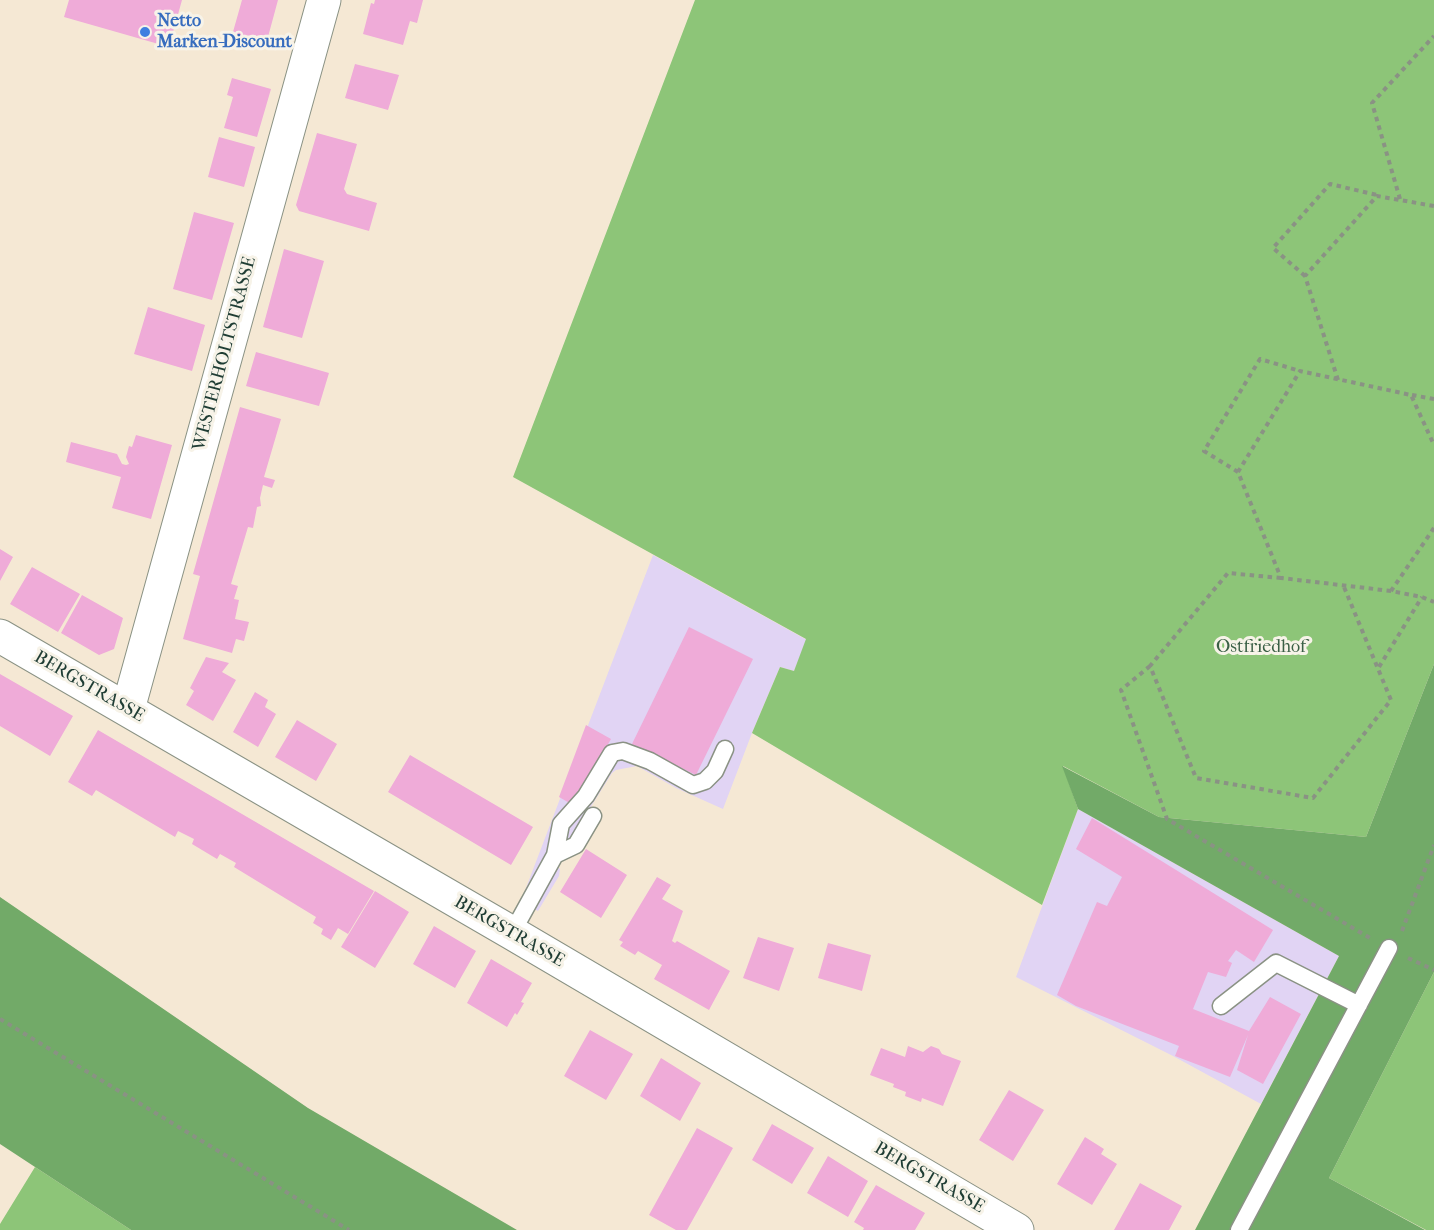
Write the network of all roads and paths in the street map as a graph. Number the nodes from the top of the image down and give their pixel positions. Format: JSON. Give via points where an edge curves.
{"nodes":[{"id":1,"x":324,"y":0,"type":"edge"},
{"id":2,"x":1434,"y":36,"type":"edge"},
{"id":3,"x":1377,"y":196,"type":"junction"},
{"id":4,"x":1400,"y":200,"type":"junction"},
{"id":5,"x":1434,"y":207,"type":"edge"},
{"id":6,"x":1305,"y":276,"type":"junction"},
{"id":7,"x":1300,"y":371,"type":"junction"},
{"id":8,"x":1338,"y":380,"type":"junction"},
{"id":9,"x":1411,"y":395,"type":"junction"},
{"id":10,"x":1434,"y":399,"type":"edge"},
{"id":11,"x":1434,"y":445,"type":"edge"},
{"id":12,"x":1238,"y":472,"type":"junction"},
{"id":13,"x":1434,"y":528,"type":"edge"},
{"id":14,"x":1281,"y":578,"type":"junction"},
{"id":15,"x":1344,"y":587,"type":"junction"},
{"id":16,"x":1391,"y":591,"type":"junction"},
{"id":17,"x":1422,"y":597,"type":"junction"},
{"id":18,"x":1434,"y":602,"type":"edge"},
{"id":19,"x":0,"y":636,"type":"edge"},
{"id":20,"x":1150,"y":666,"type":"junction"},
{"id":21,"x":1378,"y":667,"type":"junction"},
{"id":22,"x":128,"y":709,"type":"junction"},
{"id":23,"x":725,"y":748,"type":"dead end"},
{"id":24,"x":593,"y":816,"type":"dead end"},
{"id":25,"x":1434,"y":845,"type":"edge"},
{"id":26,"x":555,"y":855,"type":"junction"},
{"id":27,"x":512,"y":933,"type":"junction"},
{"id":28,"x":1393,"y":951,"type":"junction"},
{"id":29,"x":1434,"y":970,"type":"edge"},
{"id":30,"x":1359,"y":1005,"type":"junction"},
{"id":31,"x":1221,"y":1006,"type":"dead end"},
{"id":32,"x":0,"y":1019,"type":"edge"},
{"id":33,"x":349,"y":1230,"type":"edge"},
{"id":34,"x":1017,"y":1230,"type":"edge"},
{"id":35,"x":1239,"y":1230,"type":"edge"}],
"edges":[{"from":1,"to":22,"type":"street","name":"WESTERHOLTSTRASSE"},
{"from":2,"to":4,"type":"path","via":[[1372,103]]},
{"from":3,"to":4,"type":"path"},
{"from":3,"to":6,"type":"path"},
{"from":3,"to":6,"type":"path","via":[[1330,184],[1273,248]]},
{"from":4,"to":5,"type":"path"},
{"from":6,"to":8,"type":"path"},
{"from":7,"to":8,"type":"path"},
{"from":7,"to":12,"type":"path"},
{"from":7,"to":12,"type":"path","via":[[1260,359],[1204,451]]},
{"from":8,"to":9,"type":"path"},
{"from":9,"to":10,"type":"path"},
{"from":9,"to":11,"type":"path"},
{"from":12,"to":14,"type":"path"},
{"from":13,"to":16,"type":"path"},
{"from":14,"to":15,"type":"path"},
{"from":14,"to":20,"type":"path","via":[[1228,573]]},
{"from":15,"to":16,"type":"path"},
{"from":15,"to":21,"type":"path"},
{"from":16,"to":17,"type":"path"},
{"from":17,"to":18,"type":"path"},
{"from":17,"to":21,"type":"path"},
{"from":19,"to":22,"type":"street","name":"BERGSTRASSE"},
{"from":20,"to":21,"type":"path","via":[[1196,778],[1313,798],[1391,700]]},
{"from":20,"to":28,"type":"path","via":[[1121,690],[1167,819]]},
{"from":22,"to":27,"type":"street","name":"BERGSTRASSE"},
{"from":23,"to":26,"type":"lane","via":[[714,771],[705,781],[693,785],[650,761],[623,751],[612,753],[586,796],[561,824]]},
{"from":24,"to":26,"type":"lane","via":[[576,845]]},
{"from":25,"to":28,"type":"path"},
{"from":26,"to":27,"type":"lane"},
{"from":27,"to":34,"type":"street","name":"BERGSTRASSE"},
{"from":28,"to":29,"type":"path"},
{"from":28,"to":30,"type":"lane"},
{"from":30,"to":31,"type":"lane","via":[[1276,963]]},
{"from":30,"to":35,"type":"lane"},
{"from":32,"to":33,"type":"path"}]}
